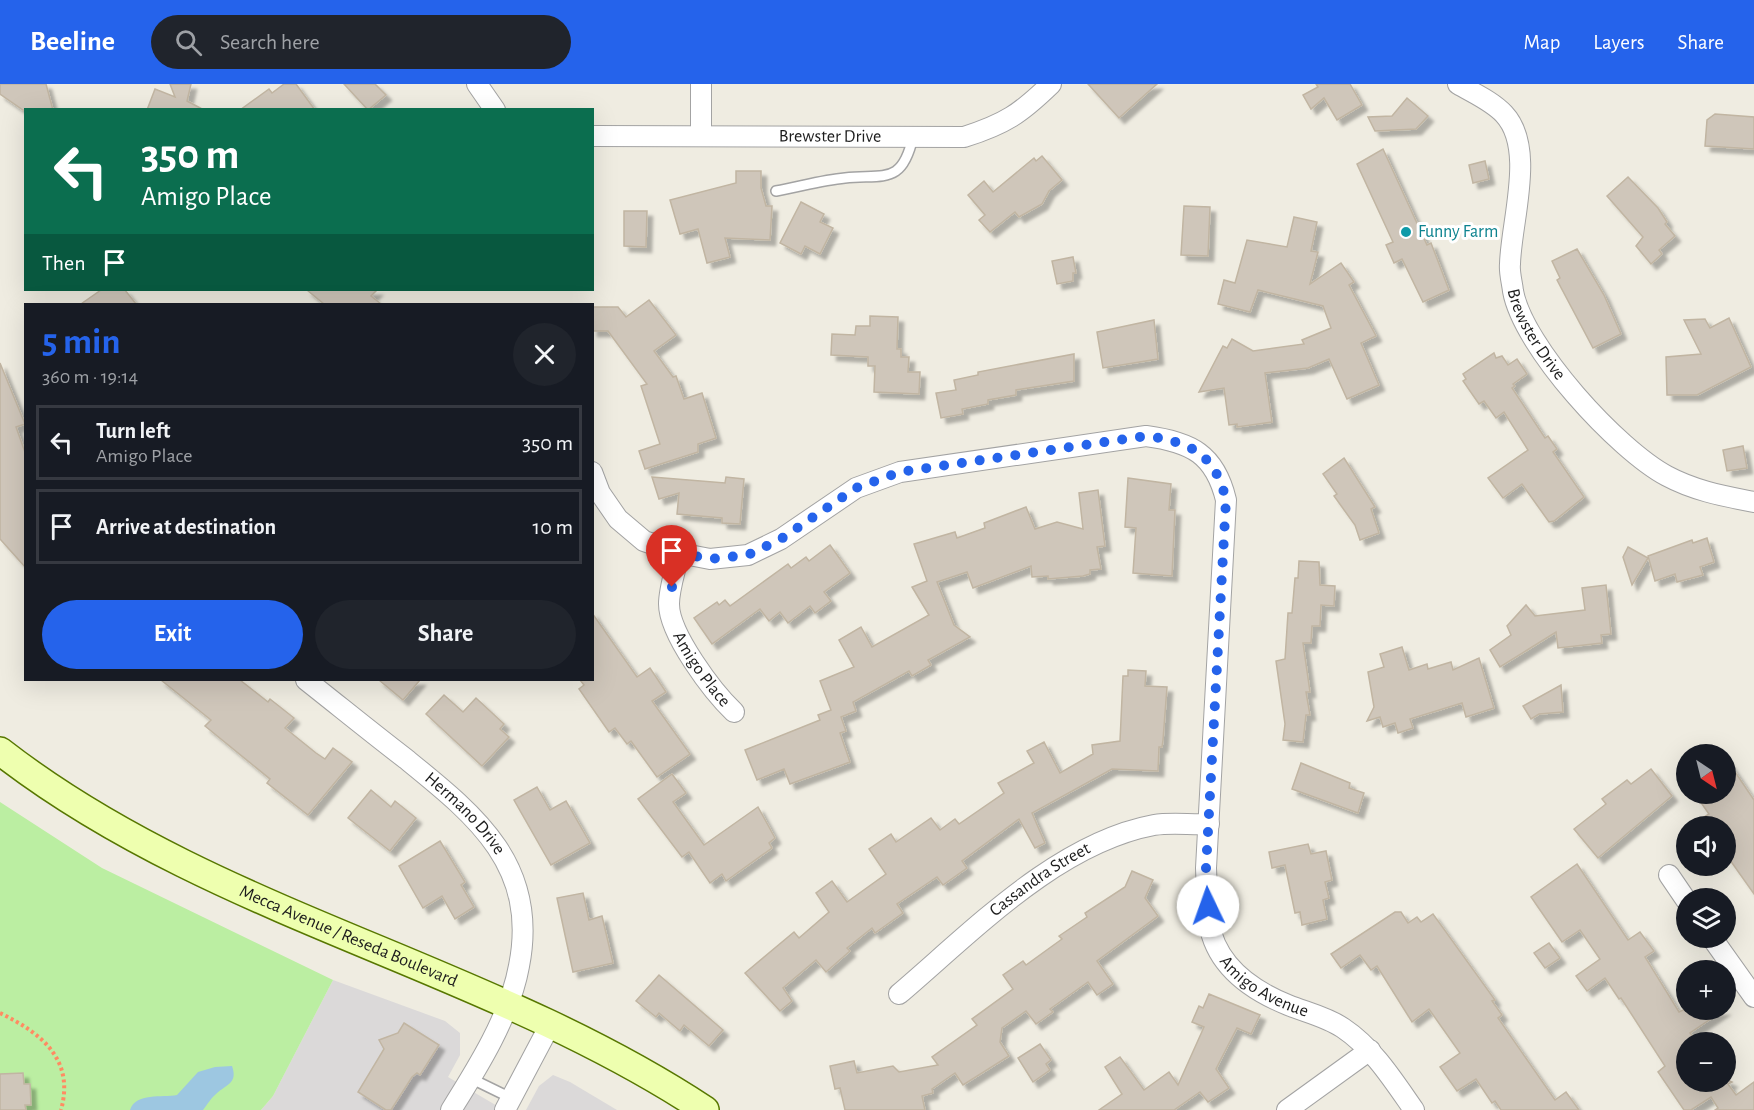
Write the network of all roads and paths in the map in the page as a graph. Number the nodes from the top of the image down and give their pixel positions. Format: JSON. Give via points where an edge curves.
{"nodes":[{"id":1,"x":477,"y":84,"type":"edge"},
{"id":2,"x":701,"y":84,"type":"edge"},
{"id":3,"x":1051,"y":84,"type":"edge"},
{"id":4,"x":1458,"y":84,"type":"edge"},
{"id":5,"x":494,"y":108,"type":"edge"},
{"id":6,"x":594,"y":136,"type":"edge"},
{"id":7,"x":701,"y":136,"type":"junction"},
{"id":8,"x":912,"y":137,"type":"junction"},
{"id":9,"x":776,"y":190,"type":"dead end"},
{"id":10,"x":594,"y":477,"type":"edge"},
{"id":11,"x":1754,"y":502,"type":"edge"},
{"id":12,"x":678,"y":553,"type":"junction"},
{"id":13,"x":307,"y":681,"type":"edge"},
{"id":14,"x":734,"y":712,"type":"dead end"},
{"id":15,"x":0,"y":751,"type":"edge"},
{"id":16,"x":1209,"y":825,"type":"junction"},
{"id":17,"x":1669,"y":875,"type":"dead end"},
{"id":18,"x":1678,"y":888,"type":"edge"},
{"id":19,"x":1719,"y":948,"type":"edge"},
{"id":20,"x":898,"y":994,"type":"dead end"},
{"id":21,"x":1754,"y":997,"type":"edge"},
{"id":22,"x":507,"y":1004,"type":"junction"},
{"id":23,"x":0,"y":1013,"type":"edge"},
{"id":24,"x":550,"y":1023,"type":"junction"},
{"id":25,"x":1370,"y":1050,"type":"junction"},
{"id":26,"x":470,"y":1078,"type":"junction"},
{"id":27,"x":508,"y":1104,"type":"edge"},
{"id":28,"x":61,"y":1110,"type":"edge"},
{"id":29,"x":451,"y":1110,"type":"edge"},
{"id":30,"x":705,"y":1110,"type":"edge"},
{"id":31,"x":1287,"y":1110,"type":"edge"},
{"id":32,"x":1414,"y":1110,"type":"edge"}],
"edges":[{"from":1,"to":5,"type":"street"},
{"from":2,"to":7,"type":"street"},
{"from":3,"to":8,"type":"street","name":"Brewster Drive","via":[[1022,112],[995,127],[964,137]]},
{"from":4,"to":11,"type":"street","name":"Brewster Drive","via":[[1504,114],[1517,136],[1521,159],[1510,266],[1514,294],[1541,351],[1573,392],[1626,445],[1666,476],[1710,494]]},
{"from":6,"to":7,"type":"street","name":"Brewster Drive"},
{"from":7,"to":8,"type":"street","name":"Brewster Drive"},
{"from":8,"to":9,"type":"lane","via":[[908,157],[892,174]]},
{"from":10,"to":12,"type":"street","name":"Amigo Avenue","via":[[618,519],[644,541]]},
{"from":12,"to":14,"type":"street","name":"Amigo Place","via":[[669,604],[673,623],[721,699]]},
{"from":12,"to":16,"type":"street","name":"Amigo Avenue","via":[[710,559],[748,555],[781,539],[856,488],[900,472],[1146,436],[1174,440],[1196,450],[1213,466],[1226,500]]},
{"from":13,"to":22,"type":"street","name":"Hermano Drive","via":[[463,805],[492,837],[509,866],[521,908],[522,946]]},
{"from":15,"to":22,"type":"main road","name":"Mecca Avenue / Reseda Boulevard","via":[[57,792],[219,882]]},
{"from":16,"to":20,"type":"street","name":"Cassandra Street","via":[[1156,825],[1115,835],[1080,852],[1010,899]]},
{"from":16,"to":25,"type":"street","name":"Amigo Avenue","via":[[1209,925],[1222,957],[1244,983],[1266,996],[1340,1025]]},
{"from":17,"to":18,"type":"street"},
{"from":19,"to":21,"type":"street"},
{"from":22,"to":24,"type":"main road","name":"Mecca Avenue / Reseda Boulevard"},
{"from":22,"to":26,"type":"street","name":"Hermano Drive"},
{"from":23,"to":28,"type":"path","via":[[30,1029],[50,1046],[62,1068],[66,1093]]},
{"from":24,"to":27,"type":"street"},
{"from":24,"to":30,"type":"main road","name":"Mecca Avenue / Reseda Boulevard"},
{"from":25,"to":31,"type":"street"},
{"from":25,"to":32,"type":"street","name":"Amigo Avenue"},
{"from":26,"to":27,"type":"lane"},
{"from":26,"to":29,"type":"street","name":"Hermano Drive"}]}
